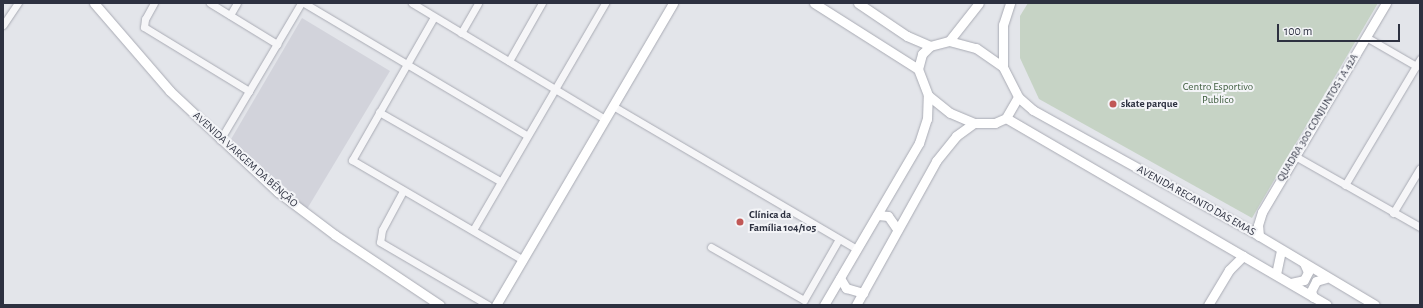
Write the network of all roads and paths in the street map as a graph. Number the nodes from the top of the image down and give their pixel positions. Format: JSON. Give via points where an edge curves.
{"nodes":[{"id":1,"x":18,"y":3,"type":"edge"},
{"id":2,"x":94,"y":3,"type":"edge"},
{"id":3,"x":154,"y":3,"type":"edge"},
{"id":4,"x":210,"y":3,"type":"edge"},
{"id":5,"x":238,"y":3,"type":"edge"},
{"id":6,"x":303,"y":3,"type":"edge"},
{"id":7,"x":412,"y":3,"type":"edge"},
{"id":8,"x":478,"y":3,"type":"edge"},
{"id":9,"x":542,"y":3,"type":"edge"},
{"id":10,"x":605,"y":3,"type":"edge"},
{"id":11,"x":672,"y":3,"type":"edge"},
{"id":12,"x":814,"y":3,"type":"edge"},
{"id":13,"x":858,"y":3,"type":"edge"},
{"id":14,"x":978,"y":3,"type":"edge"},
{"id":15,"x":1010,"y":3,"type":"edge"},
{"id":16,"x":1386,"y":3,"type":"edge"},
{"id":17,"x":230,"y":15,"type":"junction"},
{"id":18,"x":434,"y":17,"type":"junction"},
{"id":19,"x":3,"y":25,"type":"edge"},
{"id":20,"x":461,"y":33,"type":"junction"},
{"id":21,"x":1366,"y":36,"type":"junction"},
{"id":22,"x":949,"y":41,"type":"junction"},
{"id":23,"x":277,"y":44,"type":"junction"},
{"id":24,"x":930,"y":46,"type":"junction"},
{"id":25,"x":1420,"y":59,"type":"edge"},
{"id":26,"x":509,"y":61,"type":"junction"},
{"id":27,"x":407,"y":63,"type":"junction"},
{"id":28,"x":1416,"y":66,"type":"junction"},
{"id":29,"x":1003,"y":67,"type":"junction"},
{"id":30,"x":918,"y":70,"type":"junction"},
{"id":31,"x":555,"y":88,"type":"junction"},
{"id":32,"x":249,"y":91,"type":"junction"},
{"id":33,"x":928,"y":95,"type":"junction"},
{"id":34,"x":1018,"y":97,"type":"junction"},
{"id":35,"x":613,"y":106,"type":"junction"},
{"id":36,"x":379,"y":112,"type":"junction"},
{"id":37,"x":1006,"y":118,"type":"junction"},
{"id":38,"x":605,"y":119,"type":"junction"},
{"id":39,"x":974,"y":123,"type":"junction"},
{"id":40,"x":526,"y":135,"type":"junction"},
{"id":41,"x":220,"y":140,"type":"junction"},
{"id":42,"x":1295,"y":156,"type":"junction"},
{"id":43,"x":1420,"y":168,"type":"edge"},
{"id":44,"x":500,"y":181,"type":"junction"},
{"id":45,"x":1345,"y":185,"type":"junction"},
{"id":46,"x":403,"y":191,"type":"junction"},
{"id":47,"x":1262,"y":212,"type":"junction"},
{"id":48,"x":1393,"y":213,"type":"junction"},
{"id":49,"x":878,"y":215,"type":"junction"},
{"id":50,"x":1420,"y":227,"type":"edge"},
{"id":51,"x":1246,"y":228,"type":"junction"},
{"id":52,"x":897,"y":229,"type":"junction"},
{"id":53,"x":472,"y":230,"type":"junction"},
{"id":54,"x":1259,"y":236,"type":"junction"},
{"id":55,"x":839,"y":238,"type":"junction"},
{"id":56,"x":711,"y":247,"type":"dead end"},
{"id":57,"x":857,"y":249,"type":"junction"},
{"id":58,"x":1281,"y":250,"type":"junction"},
{"id":59,"x":1239,"y":253,"type":"junction"},
{"id":60,"x":523,"y":260,"type":"junction"},
{"id":61,"x":1304,"y":263,"type":"junction"},
{"id":62,"x":1276,"y":274,"type":"junction"},
{"id":63,"x":840,"y":278,"type":"junction"},
{"id":64,"x":1326,"y":278,"type":"junction"},
{"id":65,"x":1291,"y":283,"type":"junction"},
{"id":66,"x":863,"y":293,"type":"junction"},
{"id":67,"x":1313,"y":297,"type":"junction"},
{"id":68,"x":440,"y":305,"type":"edge"},
{"id":69,"x":488,"y":305,"type":"edge"},
{"id":70,"x":496,"y":305,"type":"edge"},
{"id":71,"x":824,"y":305,"type":"edge"},
{"id":72,"x":856,"y":305,"type":"edge"},
{"id":73,"x":1208,"y":305,"type":"edge"},
{"id":74,"x":1327,"y":305,"type":"edge"},
{"id":75,"x":1375,"y":305,"type":"edge"}],
"edges":[{"from":1,"to":19,"type":"street"},
{"from":2,"to":41,"type":"street","name":"AVENIDA VARGEM DA BÊNÇÃO","via":[[170,91]]},
{"from":3,"to":32,"type":"street","via":[[144,27]]},
{"from":4,"to":17,"type":"street"},
{"from":5,"to":17,"type":"street"},
{"from":6,"to":23,"type":"street"},
{"from":6,"to":27,"type":"street"},
{"from":7,"to":18,"type":"street"},
{"from":8,"to":20,"type":"street"},
{"from":9,"to":26,"type":"street"},
{"from":10,"to":31,"type":"street"},
{"from":11,"to":35,"type":"street"},
{"from":12,"to":30,"type":"street"},
{"from":13,"to":24,"type":"street","via":[[907,36]]},
{"from":14,"to":22,"type":"street"},
{"from":15,"to":29,"type":"street","via":[[1003,25]]},
{"from":16,"to":21,"type":"street","name":"QUADRA 300 CONJUNTOS 1 A 42A"},
{"from":17,"to":23,"type":"street"},
{"from":18,"to":20,"type":"street"},
{"from":18,"to":27,"type":"street"},
{"from":20,"to":26,"type":"street"},
{"from":21,"to":28,"type":"street"},
{"from":21,"to":42,"type":"street","name":"QUADRA 300 CONJUNTOS 1 A 42A"},
{"from":22,"to":24,"type":"street"},
{"from":22,"to":29,"type":"street","via":[[976,48]]},
{"from":23,"to":32,"type":"street"},
{"from":24,"to":30,"type":"street","via":[[922,54]]},
{"from":25,"to":28,"type":"street"},
{"from":26,"to":31,"type":"street"},
{"from":27,"to":36,"type":"street"},
{"from":27,"to":40,"type":"street"},
{"from":28,"to":45,"type":"street"},
{"from":29,"to":34,"type":"street"},
{"from":30,"to":33,"type":"street"},
{"from":31,"to":38,"type":"street"},
{"from":31,"to":40,"type":"street"},
{"from":32,"to":41,"type":"street"},
{"from":33,"to":39,"type":"street","via":[[950,113]]},
{"from":33,"to":49,"type":"street","via":[[927,119],[919,143]]},
{"from":34,"to":37,"type":"street"},
{"from":34,"to":51,"type":"street","name":"AVENIDA RECANTO DAS EMAS","via":[[1033,110]]},
{"from":35,"to":38,"type":"street"},
{"from":35,"to":55,"type":"street"},
{"from":36,"to":44,"type":"street"},
{"from":36,"to":46,"type":"street","via":[[352,158]]},
{"from":37,"to":39,"type":"street","via":[[995,123]]},
{"from":37,"to":59,"type":"street","name":"AVENIDA RECANTO DAS EMAS"},
{"from":38,"to":60,"type":"street"},
{"from":39,"to":52,"type":"street","via":[[944,149]]},
{"from":40,"to":44,"type":"street"},
{"from":41,"to":68,"type":"street","name":"AVENIDA VARGEM DA BÊNÇÃO","via":[[278,192],[335,235]]},
{"from":42,"to":45,"type":"street"},
{"from":42,"to":47,"type":"street","name":"QUADRA 300 CONJUNTOS 1 A 42A"},
{"from":43,"to":48,"type":"street"},
{"from":44,"to":53,"type":"street"},
{"from":45,"to":48,"type":"street"},
{"from":46,"to":53,"type":"street"},
{"from":46,"to":69,"type":"street","via":[[382,230],[380,242]]},
{"from":47,"to":51,"type":"street","name":"QUADRA 300 CONJUNTOS 1 A 42A"},
{"from":47,"to":54,"type":"street","name":"QUADRA 300 CONJUNTOS 1 A 42A","via":[[1258,225]]},
{"from":48,"to":50,"type":"street"},
{"from":49,"to":52,"type":"street","via":[[888,216]]},
{"from":49,"to":57,"type":"street"},
{"from":51,"to":54,"type":"street","name":"AVENIDA RECANTO DAS EMAS"},
{"from":52,"to":66,"type":"street"},
{"from":53,"to":60,"type":"street"},
{"from":54,"to":58,"type":"street","name":"AVENIDA RECANTO DAS EMAS"},
{"from":55,"to":56,"type":"street","via":[[804,300]]},
{"from":55,"to":57,"type":"street"},
{"from":57,"to":63,"type":"street"},
{"from":58,"to":61,"type":"street","name":"AVENIDA RECANTO DAS EMAS"},
{"from":58,"to":62,"type":"street"},
{"from":59,"to":62,"type":"street","name":"AVENIDA RECANTO DAS EMAS"},
{"from":59,"to":73,"type":"street"},
{"from":60,"to":70,"type":"street"},
{"from":61,"to":64,"type":"street","name":"AVENIDA RECANTO DAS EMAS"},
{"from":61,"to":65,"type":"street","via":[[1308,272],[1304,280]]},
{"from":62,"to":65,"type":"street","name":"AVENIDA RECANTO DAS EMAS"},
{"from":63,"to":66,"type":"street","via":[[846,288]]},
{"from":63,"to":71,"type":"street"},
{"from":64,"to":67,"type":"street","via":[[1316,281],[1311,292]]},
{"from":64,"to":75,"type":"street","name":"AVENIDA RECANTO DAS EMAS"},
{"from":65,"to":67,"type":"street","name":"AVENIDA RECANTO DAS EMAS"},
{"from":66,"to":72,"type":"street"},
{"from":67,"to":74,"type":"street","name":"AVENIDA RECANTO DAS EMAS"}]}
